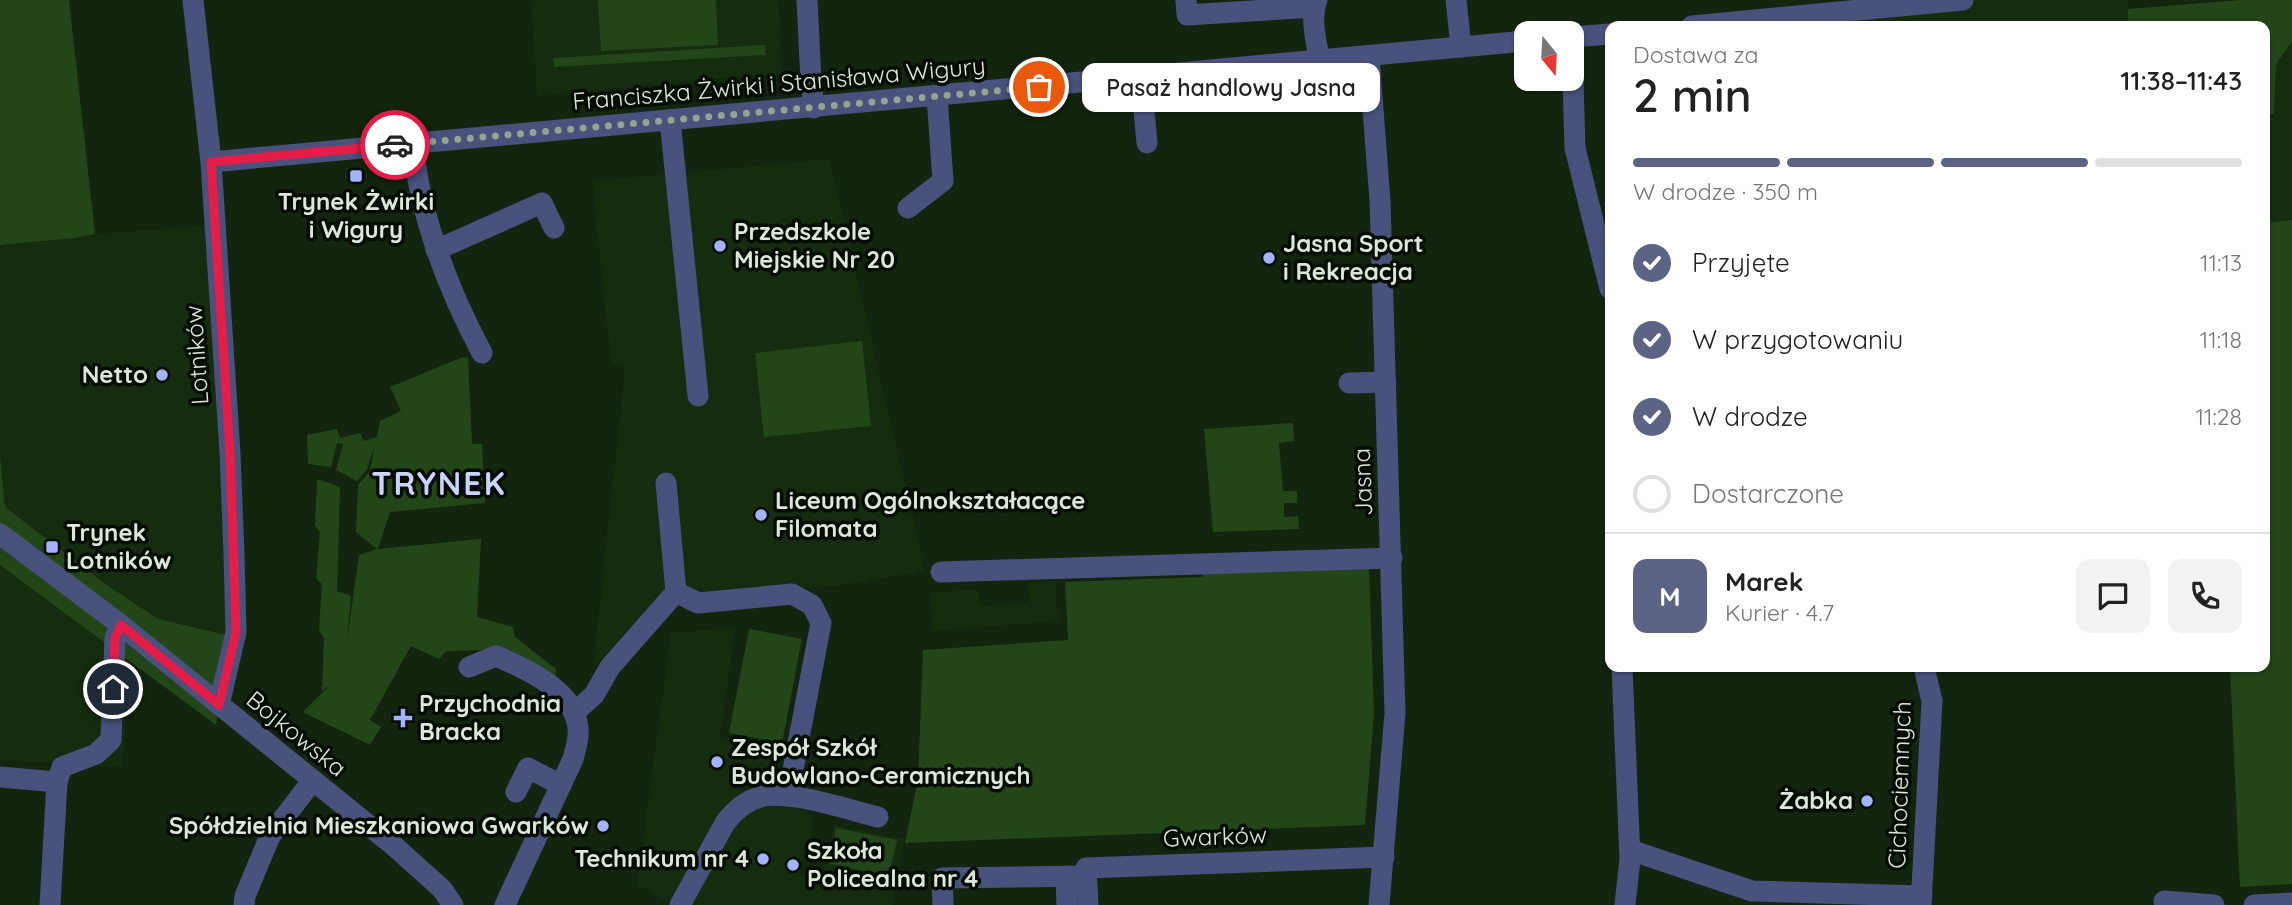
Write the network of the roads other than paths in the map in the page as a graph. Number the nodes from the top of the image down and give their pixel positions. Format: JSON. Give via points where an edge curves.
{"nodes":[{"id":1,"x":193,"y":0,"type":"edge"},
{"id":2,"x":807,"y":0,"type":"edge"},
{"id":3,"x":1186,"y":0,"type":"edge"},
{"id":4,"x":1456,"y":0,"type":"edge"},
{"id":5,"x":1963,"y":0,"type":"edge"},
{"id":6,"x":1316,"y":4,"type":"edge"},
{"id":7,"x":1830,"y":13,"type":"edge"},
{"id":8,"x":1745,"y":21,"type":"edge"},
{"id":9,"x":1605,"y":34,"type":"edge"},
{"id":10,"x":1584,"y":36,"type":"edge"},
{"id":11,"x":1514,"y":42,"type":"edge"},
{"id":12,"x":1461,"y":47,"type":"junction"},
{"id":13,"x":1369,"y":57,"type":"junction"},
{"id":14,"x":1320,"y":61,"type":"junction"},
{"id":15,"x":1141,"y":77,"type":"junction"},
{"id":16,"x":1573,"y":91,"type":"edge"},
{"id":17,"x":937,"y":96,"type":"junction"},
{"id":18,"x":814,"y":108,"type":"junction"},
{"id":19,"x":670,"y":120,"type":"junction"},
{"id":20,"x":1147,"y":143,"type":"dead end"},
{"id":21,"x":413,"y":144,"type":"junction"},
{"id":22,"x":211,"y":162,"type":"junction"},
{"id":23,"x":908,"y":208,"type":"dead end"},
{"id":24,"x":1601,"y":218,"type":"edge"},
{"id":25,"x":554,"y":228,"type":"dead end"},
{"id":26,"x":436,"y":250,"type":"junction"},
{"id":27,"x":1605,"y":250,"type":"edge"},
{"id":28,"x":482,"y":353,"type":"dead end"},
{"id":29,"x":1386,"y":382,"type":"junction"},
{"id":30,"x":1349,"y":383,"type":"dead end"},
{"id":31,"x":698,"y":396,"type":"dead end"},
{"id":32,"x":666,"y":483,"type":"dead end"},
{"id":33,"x":0,"y":534,"type":"edge"},
{"id":34,"x":1392,"y":558,"type":"junction"},
{"id":35,"x":941,"y":572,"type":"dead end"},
{"id":36,"x":676,"y":592,"type":"junction"},
{"id":37,"x":121,"y":625,"type":"junction"},
{"id":38,"x":469,"y":667,"type":"dead end"},
{"id":39,"x":1622,"y":672,"type":"edge"},
{"id":40,"x":1925,"y":672,"type":"edge"},
{"id":41,"x":219,"y":705,"type":"junction"},
{"id":42,"x":574,"y":713,"type":"junction"},
{"id":43,"x":0,"y":777,"type":"edge"},
{"id":44,"x":313,"y":780,"type":"junction"},
{"id":45,"x":57,"y":782,"type":"junction"},
{"id":46,"x":561,"y":785,"type":"junction"},
{"id":47,"x":516,"y":792,"type":"dead end"},
{"id":48,"x":788,"y":796,"type":"junction"},
{"id":49,"x":878,"y":817,"type":"dead end"},
{"id":50,"x":1630,"y":850,"type":"junction"},
{"id":51,"x":1384,"y":857,"type":"junction"},
{"id":52,"x":1076,"y":876,"type":"junction"},
{"id":53,"x":1921,"y":900,"type":"edge"},
{"id":54,"x":2164,"y":901,"type":"dead end"},
{"id":55,"x":2292,"y":904,"type":"edge"},
{"id":56,"x":50,"y":905,"type":"edge"},
{"id":57,"x":244,"y":905,"type":"edge"},
{"id":58,"x":453,"y":905,"type":"edge"},
{"id":59,"x":505,"y":905,"type":"edge"},
{"id":60,"x":680,"y":905,"type":"edge"},
{"id":61,"x":943,"y":905,"type":"edge"},
{"id":62,"x":1067,"y":905,"type":"edge"},
{"id":63,"x":1088,"y":905,"type":"edge"},
{"id":64,"x":1379,"y":905,"type":"edge"},
{"id":65,"x":1625,"y":905,"type":"edge"},
{"id":66,"x":2214,"y":905,"type":"edge"},
{"id":67,"x":2254,"y":905,"type":"edge"}],
"edges":[{"from":1,"to":22,"type":"street","name":"Lotników"},
{"from":2,"to":18,"type":"street"},
{"from":3,"to":6,"type":"street","via":[[1187,15]]},
{"from":4,"to":12,"type":"street"},
{"from":5,"to":7,"type":"street"},
{"from":6,"to":14,"type":"street"},
{"from":7,"to":8,"type":"street"},
{"from":9,"to":10,"type":"street"},
{"from":11,"to":12,"type":"street","name":"Franciszka Żwirki i Stanisława Wigury"},
{"from":12,"to":13,"type":"street","name":"Franciszka Żwirki i Stanisława Wigury"},
{"from":13,"to":14,"type":"street","name":"Franciszka Żwirki i Stanisława Wigury"},
{"from":13,"to":29,"type":"street","name":"Jasna"},
{"from":14,"to":15,"type":"street","name":"Franciszka Żwirki i Stanisława Wigury"},
{"from":15,"to":17,"type":"street","name":"Franciszka Żwirki i Stanisława Wigury"},
{"from":15,"to":20,"type":"street"},
{"from":16,"to":24,"type":"street","via":[[1575,148]]},
{"from":17,"to":18,"type":"street","name":"Franciszka Żwirki i Stanisława Wigury"},
{"from":17,"to":23,"type":"street","via":[[943,181]]},
{"from":18,"to":19,"type":"street","name":"Franciszka Żwirki i Stanisława Wigury"},
{"from":19,"to":21,"type":"street","name":"Franciszka Żwirki i Stanisława Wigury"},
{"from":19,"to":31,"type":"street"},
{"from":21,"to":22,"type":"street","name":"Franciszka Żwirki i Stanisława Wigury"},
{"from":21,"to":26,"type":"street"},
{"from":22,"to":41,"type":"street","name":"Lotników","via":[[230,453],[236,632]]},
{"from":24,"to":27,"type":"street"},
{"from":25,"to":26,"type":"street","via":[[542,203]]},
{"from":26,"to":28,"type":"street"},
{"from":29,"to":30,"type":"street"},
{"from":29,"to":34,"type":"street","name":"Jasna"},
{"from":32,"to":36,"type":"street"},
{"from":33,"to":37,"type":"street","name":"Bojkowska"},
{"from":34,"to":35,"type":"street"},
{"from":34,"to":51,"type":"street","name":"Jasna","via":[[1395,713]]},
{"from":36,"to":42,"type":"street","via":[[610,667],[594,695]]},
{"from":36,"to":48,"type":"street","via":[[698,603],[792,594],[812,605],[821,623]]},
{"from":37,"to":41,"type":"street","name":"Bojkowska"},
{"from":37,"to":45,"type":"street","via":[[115,638],[111,740],[96,754],[62,766]]},
{"from":38,"to":42,"type":"street","via":[[496,656],[517,665],[561,693]]},
{"from":39,"to":50,"type":"street"},
{"from":40,"to":53,"type":"street","name":"Cichociemnych","via":[[1932,701]]},
{"from":41,"to":44,"type":"street","name":"Bojkowska"},
{"from":42,"to":46,"type":"street","via":[[579,735]]},
{"from":43,"to":45,"type":"street"},
{"from":44,"to":57,"type":"street","via":[[270,836]]},
{"from":44,"to":58,"type":"street","name":"Bojkowska","via":[[442,888]]},
{"from":45,"to":56,"type":"street"},
{"from":46,"to":47,"type":"street","via":[[528,768]]},
{"from":46,"to":59,"type":"street"},
{"from":48,"to":49,"type":"street"},
{"from":48,"to":60,"type":"street","via":[[762,796],[734,812]]},
{"from":50,"to":53,"type":"street","via":[[1752,891]]},
{"from":50,"to":65,"type":"street"},
{"from":51,"to":52,"type":"street","name":"Gwarków","via":[[1086,868]]},
{"from":51,"to":64,"type":"street","name":"Jasna"},
{"from":52,"to":61,"type":"street","via":[[942,878]]},
{"from":52,"to":62,"type":"street"},
{"from":52,"to":63,"type":"street"},
{"from":54,"to":66,"type":"street"},
{"from":55,"to":67,"type":"street"}]}
